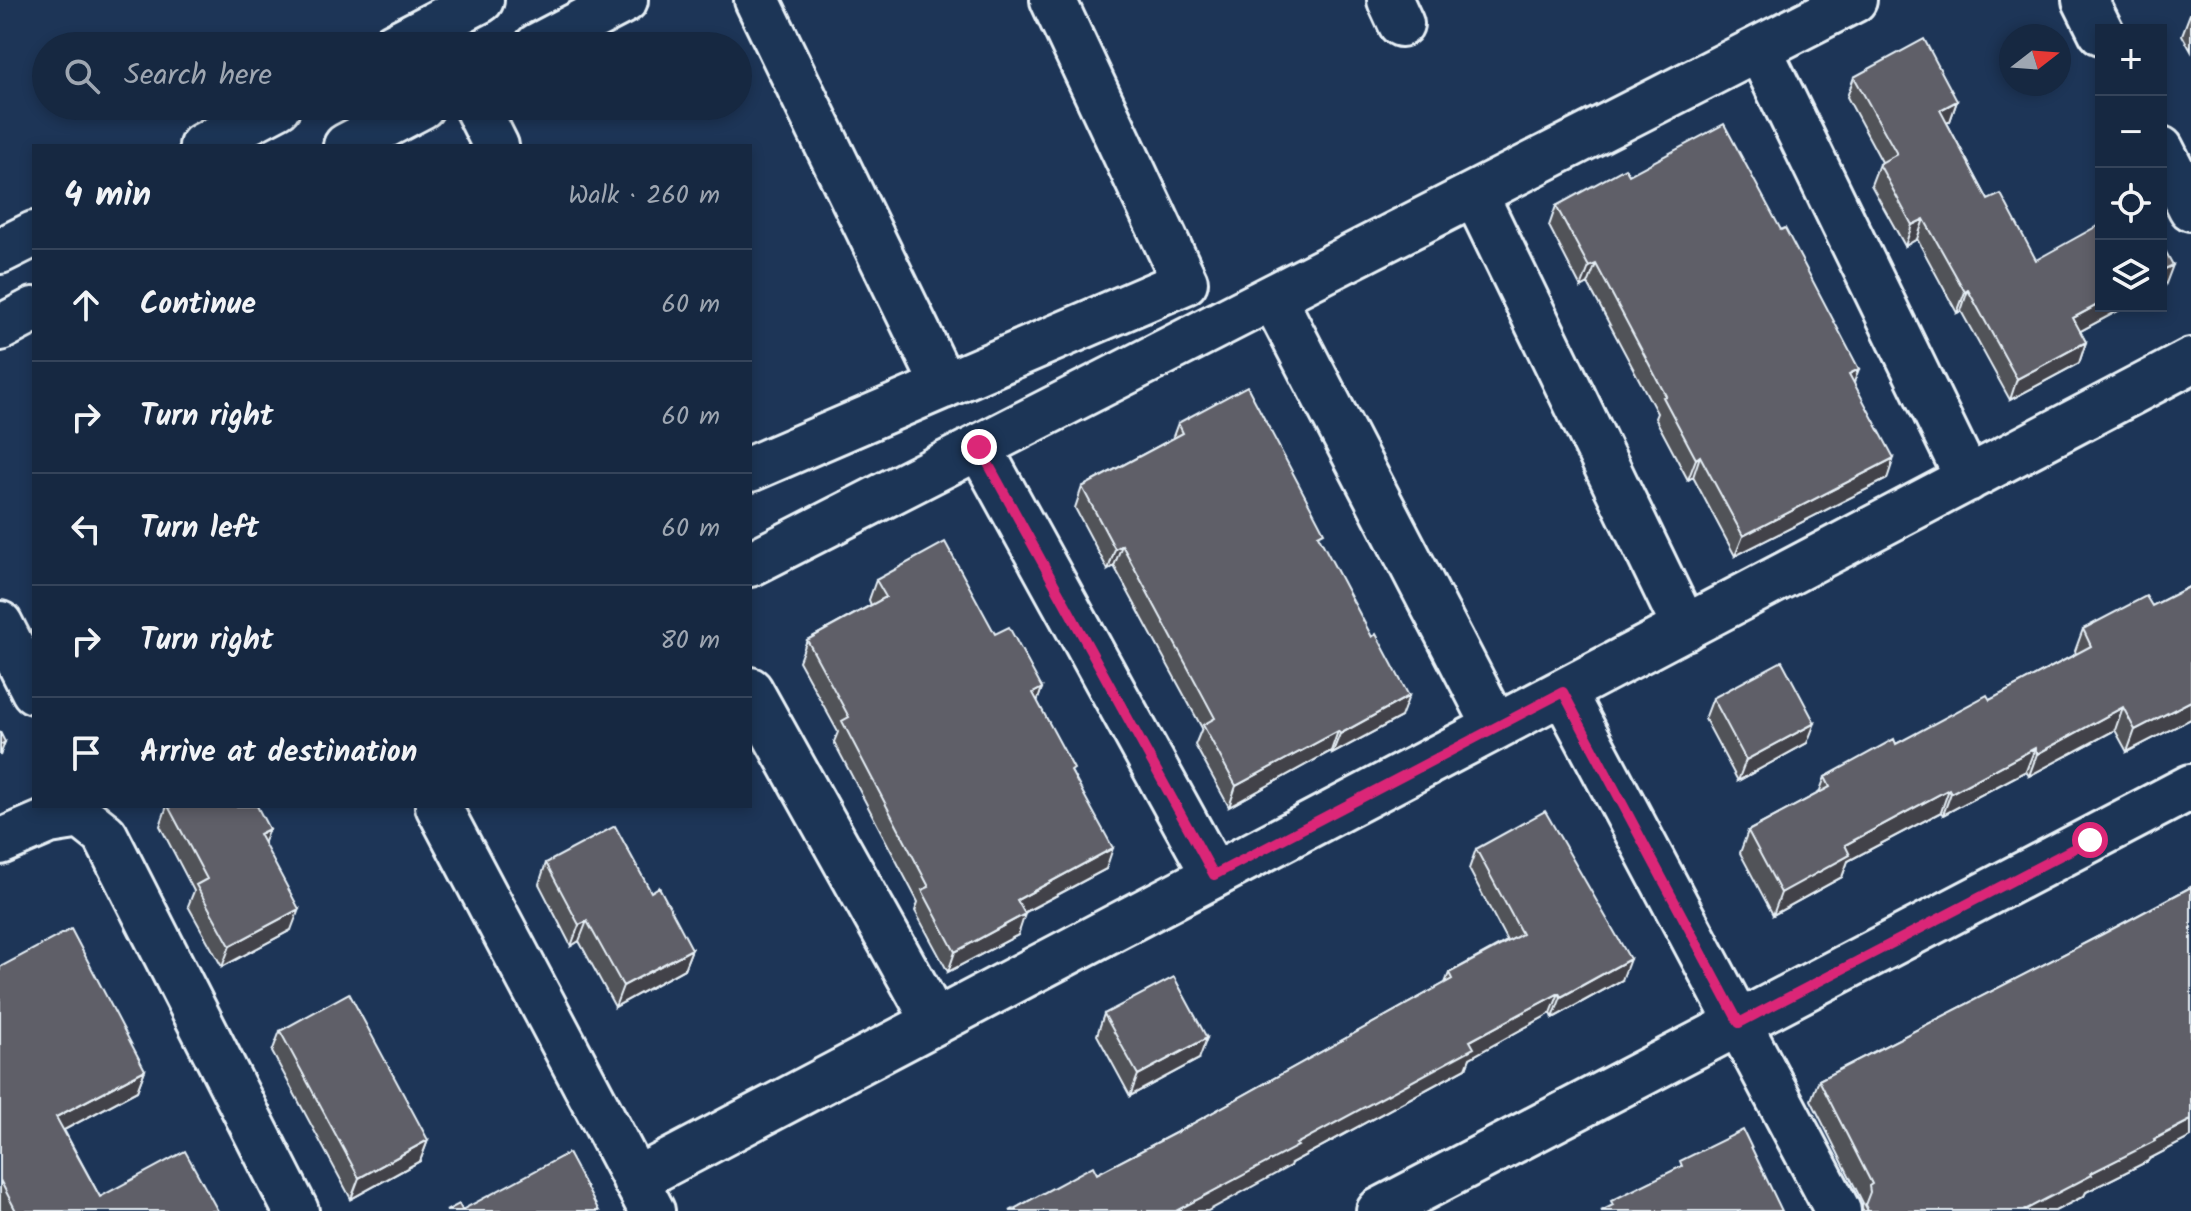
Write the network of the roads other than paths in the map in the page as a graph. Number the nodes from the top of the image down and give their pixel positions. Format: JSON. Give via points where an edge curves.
{"nodes":[{"id":1,"x":481,"y":0,"type":"edge"},
{"id":2,"x":625,"y":0,"type":"edge"},
{"id":3,"x":757,"y":0,"type":"edge"},
{"id":4,"x":1053,"y":0,"type":"edge"},
{"id":5,"x":1854,"y":0,"type":"edge"},
{"id":6,"x":2085,"y":0,"type":"edge"},
{"id":7,"x":2097,"y":24,"type":"edge"},
{"id":8,"x":444,"y":32,"type":"edge"},
{"id":9,"x":564,"y":32,"type":"edge"},
{"id":10,"x":1759,"y":49,"type":"junction"},
{"id":11,"x":251,"y":120,"type":"edge"},
{"id":12,"x":395,"y":120,"type":"edge"},
{"id":13,"x":483,"y":120,"type":"edge"},
{"id":14,"x":206,"y":144,"type":"edge"},
{"id":15,"x":350,"y":144,"type":"edge"},
{"id":16,"x":495,"y":144,"type":"edge"},
{"id":17,"x":2167,"y":161,"type":"edge"},
{"id":18,"x":1475,"y":194,"type":"junction"},
{"id":19,"x":2191,"y":208,"type":"edge"},
{"id":20,"x":32,"y":235,"type":"edge"},
{"id":21,"x":0,"y":251,"type":"edge"},
{"id":22,"x":1273,"y":297,"type":"junction"},
{"id":23,"x":32,"y":311,"type":"edge"},
{"id":24,"x":0,"y":328,"type":"edge"},
{"id":25,"x":2191,"y":361,"type":"edge"},
{"id":26,"x":944,"y":386,"type":"junction"},
{"id":27,"x":979,"y":447,"type":"junction"},
{"id":28,"x":752,"y":468,"type":"edge"},
{"id":29,"x":1968,"y":479,"type":"junction"},
{"id":30,"x":752,"y":563,"type":"edge"},
{"id":31,"x":0,"y":624,"type":"edge"},
{"id":32,"x":1685,"y":628,"type":"junction"},
{"id":33,"x":32,"y":687,"type":"edge"},
{"id":34,"x":1563,"y":692,"type":"junction"},
{"id":35,"x":752,"y":694,"type":"edge"},
{"id":36,"x":1496,"y":727,"type":"junction"},
{"id":37,"x":2191,"y":787,"type":"edge"},
{"id":38,"x":439,"y":808,"type":"edge"},
{"id":39,"x":0,"y":842,"type":"edge"},
{"id":40,"x":1214,"y":875,"type":"junction"},
{"id":41,"x":935,"y":1022,"type":"junction"},
{"id":42,"x":1739,"y":1023,"type":"junction"},
{"id":43,"x":644,"y":1195,"type":"edge"},
{"id":44,"x":296,"y":1211,"type":"edge"},
{"id":45,"x":1379,"y":1211,"type":"edge"},
{"id":46,"x":1838,"y":1211,"type":"edge"}],
"edges":[{"from":1,"to":8,"type":"street"},
{"from":2,"to":9,"type":"street"},
{"from":3,"to":26,"type":"street"},
{"from":4,"to":26,"type":"street","via":[[1185,282]]},
{"from":5,"to":10,"type":"street"},
{"from":6,"to":7,"type":"street"},
{"from":10,"to":18,"type":"street"},
{"from":10,"to":29,"type":"street"},
{"from":11,"to":14,"type":"street"},
{"from":12,"to":15,"type":"street"},
{"from":13,"to":16,"type":"street"},
{"from":17,"to":19,"type":"street"},
{"from":18,"to":22,"type":"street"},
{"from":18,"to":32,"type":"street"},
{"from":20,"to":21,"type":"street"},
{"from":22,"to":27,"type":"street"},
{"from":22,"to":36,"type":"street"},
{"from":23,"to":24,"type":"street"},
{"from":25,"to":29,"type":"street"},
{"from":26,"to":28,"type":"street"},
{"from":27,"to":30,"type":"street"},
{"from":27,"to":40,"type":"street"},
{"from":29,"to":32,"type":"street"},
{"from":31,"to":33,"type":"street"},
{"from":32,"to":34,"type":"street"},
{"from":34,"to":36,"type":"street"},
{"from":34,"to":42,"type":"street"},
{"from":35,"to":41,"type":"street"},
{"from":36,"to":40,"type":"street"},
{"from":37,"to":42,"type":"street"},
{"from":38,"to":43,"type":"street"},
{"from":39,"to":44,"type":"street","via":[[49,821],[81,816],[105,835]]},
{"from":40,"to":41,"type":"street"},
{"from":41,"to":43,"type":"street"},
{"from":42,"to":45,"type":"street"},
{"from":42,"to":46,"type":"street"}]}
